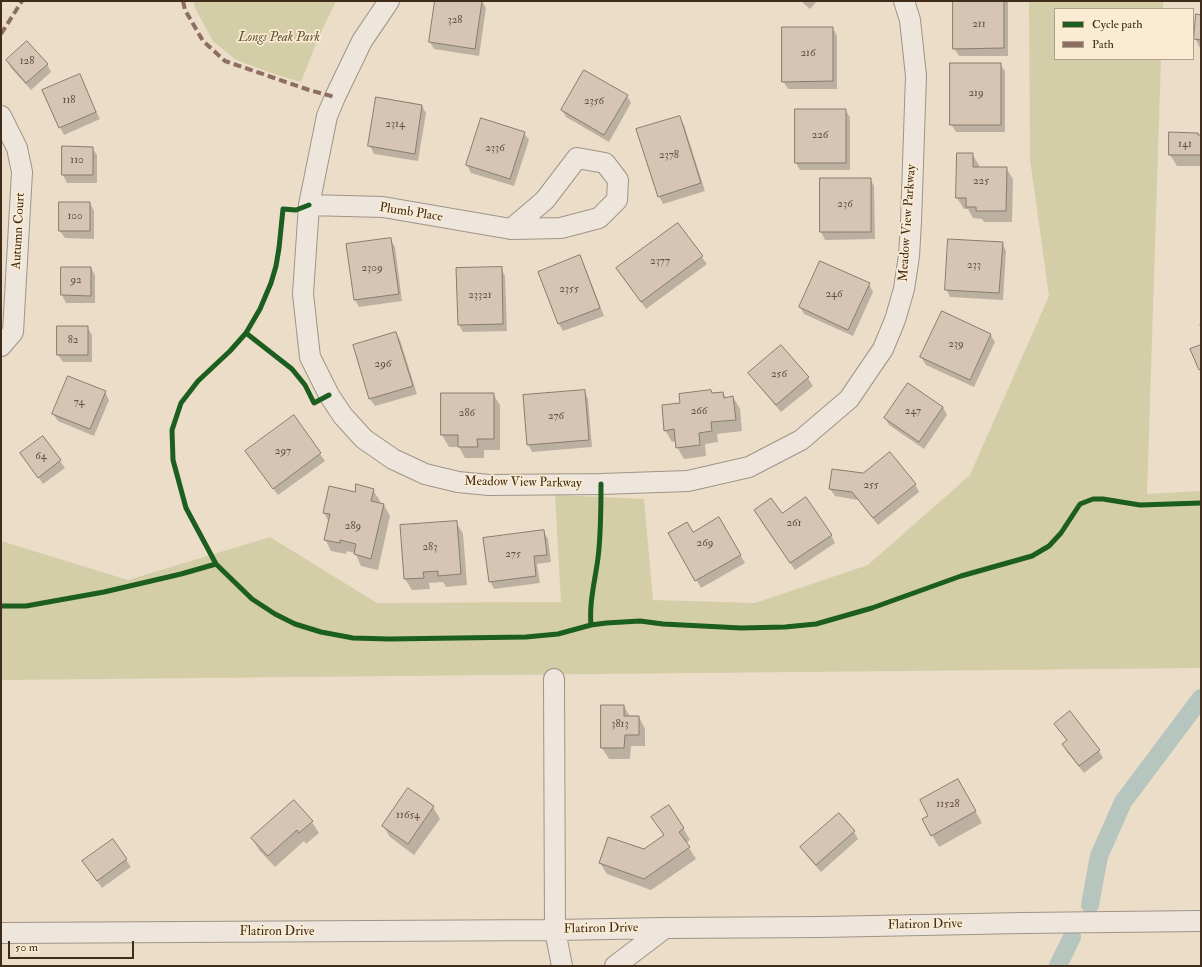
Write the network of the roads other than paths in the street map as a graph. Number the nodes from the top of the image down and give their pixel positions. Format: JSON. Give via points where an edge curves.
{"nodes":[{"id":1,"x":389,"y":1,"type":"edge"},
{"id":2,"x":904,"y":1,"type":"edge"},
{"id":3,"x":1,"y":116,"type":"edge"},
{"id":4,"x":309,"y":205,"type":"junction"},
{"id":5,"x":511,"y":229,"type":"junction"},
{"id":6,"x":1,"y":346,"type":"edge"},
{"id":7,"x":554,"y":679,"type":"dead end"},
{"id":8,"x":1201,"y":922,"type":"edge"},
{"id":9,"x":665,"y":928,"type":"junction"},
{"id":10,"x":555,"y":930,"type":"junction"},
{"id":11,"x":1,"y":933,"type":"edge"},
{"id":12,"x":562,"y":966,"type":"edge"},
{"id":13,"x":615,"y":966,"type":"edge"}],
"edges":[{"from":1,"to":4,"type":"street","name":"Meadow View Parkway","via":[[362,41],[327,116]]},
{"from":2,"to":4,"type":"street","name":"Meadow View Parkway","via":[[910,20],[916,76],[909,256],[904,289],[895,320],[883,349],[849,399],[801,440],[748,467],[688,481],[489,485],[458,482],[425,474],[393,458],[364,439],[343,416],[310,357],[302,294]]},
{"from":3,"to":6,"type":"street","name":"Autumn Court","via":[[17,148],[22,172],[13,332]]},
{"from":4,"to":5,"type":"street","name":"Plumb Place","via":[[383,207]]},
{"from":5,"to":5,"type":"street","name":"Plumb Place","via":[[561,228],[599,218],[616,200],[618,180],[604,163],[577,158],[545,200]]},
{"from":7,"to":10,"type":"street"},
{"from":8,"to":9,"type":"street","name":"Flatiron Drive"},
{"from":9,"to":10,"type":"street","name":"Flatiron Drive"},
{"from":9,"to":13,"type":"street"},
{"from":10,"to":11,"type":"street","name":"Flatiron Drive"},
{"from":10,"to":12,"type":"street"}]}
